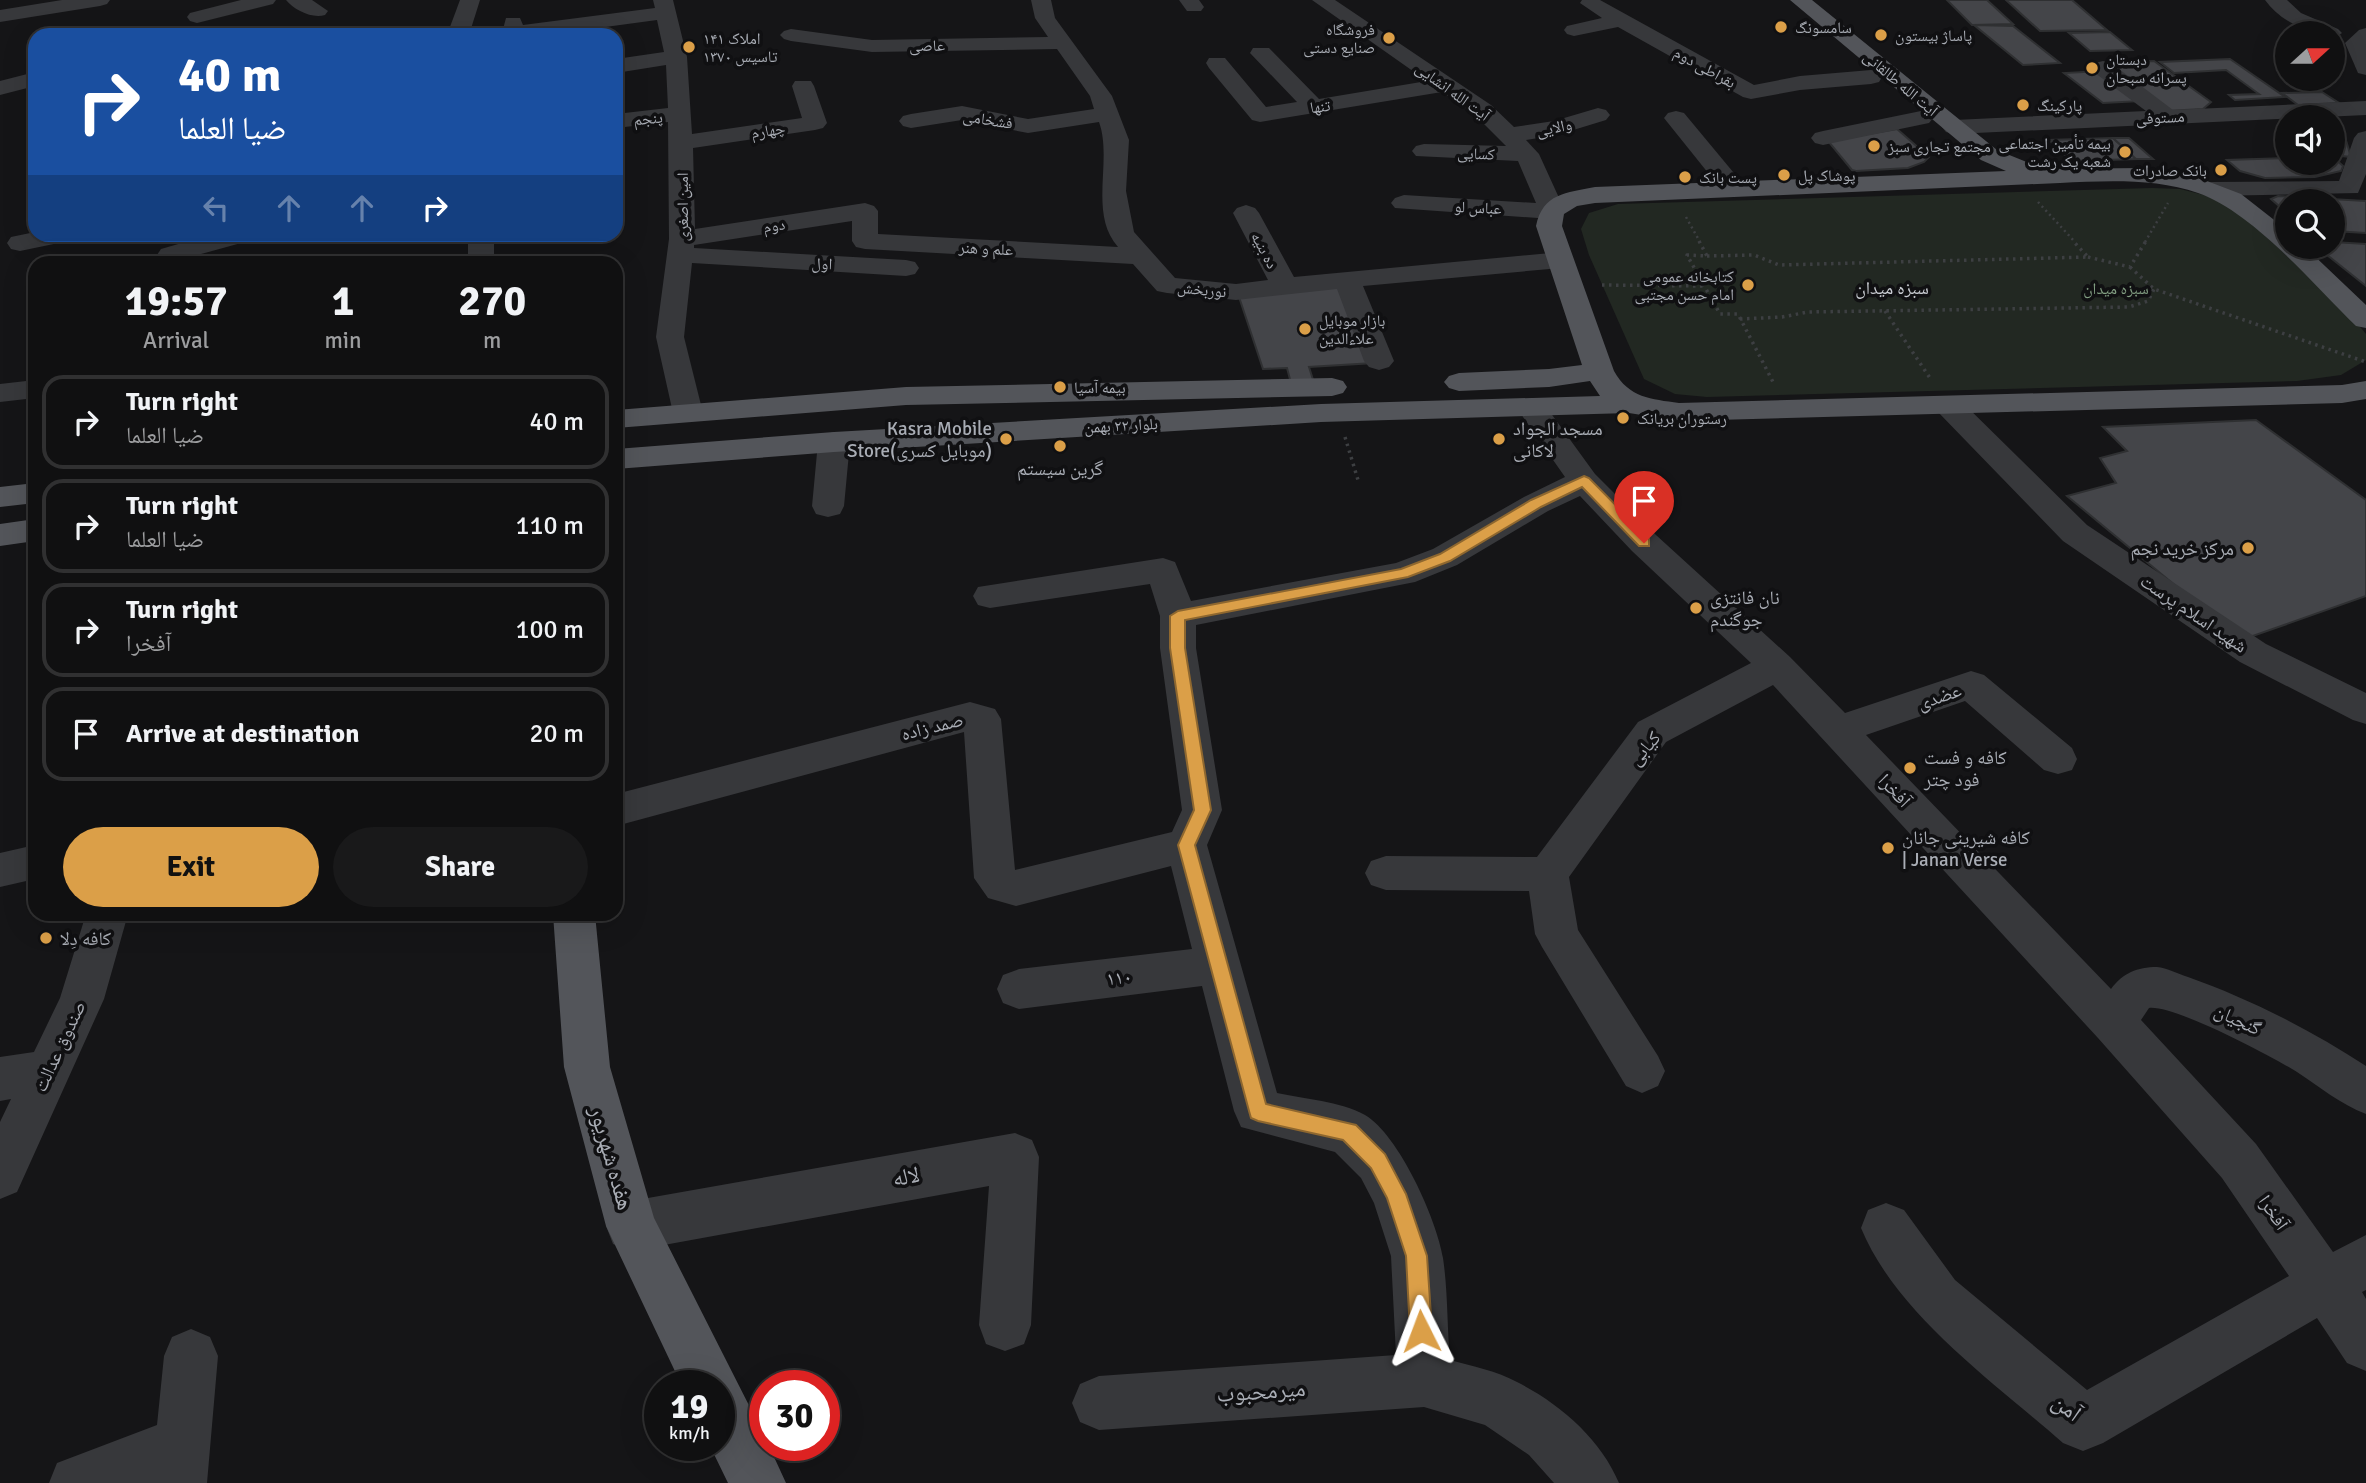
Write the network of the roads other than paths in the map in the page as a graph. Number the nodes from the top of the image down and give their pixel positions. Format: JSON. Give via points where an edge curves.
{"nodes":[{"id":1,"x":100,"y":0,"type":"edge"},
{"id":2,"x":266,"y":0,"type":"edge"},
{"id":3,"x":296,"y":0,"type":"edge"},
{"id":4,"x":470,"y":0,"type":"edge"},
{"id":5,"x":1041,"y":0,"type":"edge"},
{"id":6,"x":1322,"y":0,"type":"edge"},
{"id":7,"x":1777,"y":0,"type":"edge"},
{"id":8,"x":1800,"y":0,"type":"edge"},
{"id":9,"x":2275,"y":0,"type":"edge"},
{"id":10,"x":1590,"y":3,"type":"dead end"},
{"id":11,"x":665,"y":6,"type":"edge"},
{"id":12,"x":317,"y":11,"type":"dead end"},
{"id":13,"x":0,"y":16,"type":"edge"},
{"id":14,"x":197,"y":17,"type":"edge"},
{"id":15,"x":1622,"y":20,"type":"junction"},
{"id":16,"x":2301,"y":21,"type":"edge"},
{"id":17,"x":513,"y":22,"type":"dead end"},
{"id":18,"x":896,"y":22,"type":"dead end"},
{"id":19,"x":460,"y":28,"type":"edge"},
{"id":20,"x":513,"y":28,"type":"edge"},
{"id":21,"x":541,"y":28,"type":"edge"},
{"id":22,"x":1574,"y":30,"type":"dead end"},
{"id":23,"x":791,"y":35,"type":"dead end"},
{"id":24,"x":2361,"y":38,"type":"edge"},
{"id":25,"x":1661,"y":42,"type":"junction"},
{"id":26,"x":1063,"y":43,"type":"junction"},
{"id":27,"x":872,"y":46,"type":"junction"},
{"id":28,"x":1636,"y":49,"type":"dead end"},
{"id":29,"x":1261,"y":53,"type":"dead end"},
{"id":30,"x":676,"y":57,"type":"junction"},
{"id":31,"x":1217,"y":63,"type":"dead end"},
{"id":32,"x":623,"y":65,"type":"edge"},
{"id":33,"x":2104,"y":68,"type":"dead end"},
{"id":34,"x":2366,"y":68,"type":"edge"},
{"id":35,"x":1871,"y":77,"type":"junction"},
{"id":36,"x":28,"y":81,"type":"edge"},
{"id":37,"x":1446,"y":85,"type":"junction"},
{"id":38,"x":803,"y":86,"type":"dead end"},
{"id":39,"x":0,"y":88,"type":"edge"},
{"id":40,"x":1315,"y":107,"type":"junction"},
{"id":41,"x":2366,"y":108,"type":"edge"},
{"id":42,"x":680,"y":114,"type":"junction"},
{"id":43,"x":1107,"y":114,"type":"junction"},
{"id":44,"x":1598,"y":115,"type":"dead end"},
{"id":45,"x":2168,"y":117,"type":"junction"},
{"id":46,"x":1676,"y":118,"type":"dead end"},
{"id":47,"x":1921,"y":118,"type":"junction"},
{"id":48,"x":623,"y":120,"type":"edge"},
{"id":49,"x":911,"y":121,"type":"dead end"},
{"id":50,"x":1954,"y":127,"type":"junction"},
{"id":51,"x":1509,"y":135,"type":"junction"},
{"id":52,"x":1823,"y":138,"type":"dead end"},
{"id":53,"x":2366,"y":138,"type":"edge"},
{"id":54,"x":681,"y":144,"type":"junction"},
{"id":55,"x":1424,"y":151,"type":"dead end"},
{"id":56,"x":1527,"y":154,"type":"junction"},
{"id":57,"x":1958,"y":171,"type":"junction"},
{"id":58,"x":2022,"y":172,"type":"junction"},
{"id":59,"x":2358,"y":188,"type":"edge"},
{"id":60,"x":1734,"y":189,"type":"junction"},
{"id":61,"x":2213,"y":190,"type":"junction"},
{"id":62,"x":1404,"y":203,"type":"dead end"},
{"id":63,"x":865,"y":211,"type":"joint"},
{"id":64,"x":1552,"y":211,"type":"junction"},
{"id":65,"x":1246,"y":213,"type":"dead end"},
{"id":66,"x":2275,"y":233,"type":"edge"},
{"id":67,"x":28,"y":241,"type":"edge"},
{"id":68,"x":208,"y":242,"type":"edge"},
{"id":69,"x":20,"y":243,"type":"dead end"},
{"id":70,"x":682,"y":247,"type":"junction"},
{"id":71,"x":169,"y":251,"type":"edge"},
{"id":72,"x":1138,"y":256,"type":"junction"},
{"id":73,"x":2302,"y":259,"type":"edge"},
{"id":74,"x":936,"y":270,"type":"dead end"},
{"id":75,"x":1565,"y":273,"type":"junction"},
{"id":76,"x":1347,"y":281,"type":"junction"},
{"id":77,"x":1285,"y":287,"type":"junction"},
{"id":78,"x":2366,"y":320,"type":"edge"},
{"id":79,"x":1379,"y":361,"type":"dead end"},
{"id":80,"x":1599,"y":372,"type":"junction"},
{"id":81,"x":28,"y":390,"type":"edge"},
{"id":82,"x":2366,"y":390,"type":"edge"},
{"id":83,"x":0,"y":393,"type":"edge"},
{"id":84,"x":1111,"y":393,"type":"junction"},
{"id":85,"x":1548,"y":397,"type":"junction"},
{"id":86,"x":1627,"y":404,"type":"junction"},
{"id":87,"x":1948,"y":405,"type":"junction"},
{"id":88,"x":688,"y":413,"type":"junction"},
{"id":89,"x":623,"y":418,"type":"edge"},
{"id":90,"x":1111,"y":425,"type":"junction"},
{"id":91,"x":834,"y":442,"type":"junction"},
{"id":92,"x":623,"y":458,"type":"edge"},
{"id":93,"x":1584,"y":481,"type":"junction"},
{"id":94,"x":28,"y":494,"type":"edge"},
{"id":95,"x":0,"y":497,"type":"edge"},
{"id":96,"x":828,"y":506,"type":"dead end"},
{"id":97,"x":28,"y":531,"type":"edge"},
{"id":98,"x":0,"y":535,"type":"edge"},
{"id":99,"x":990,"y":596,"type":"dead end"},
{"id":100,"x":1178,"y":616,"type":"junction"},
{"id":101,"x":1777,"y":666,"type":"junction"},
{"id":102,"x":2366,"y":710,"type":"edge"},
{"id":103,"x":1838,"y":730,"type":"junction"},
{"id":104,"x":2058,"y":759,"type":"dead end"},
{"id":105,"x":623,"y":808,"type":"edge"},
{"id":106,"x":1186,"y":845,"type":"junction"},
{"id":107,"x":28,"y":864,"type":"edge"},
{"id":108,"x":0,"y":870,"type":"edge"},
{"id":109,"x":1386,"y":873,"type":"dead end"},
{"id":110,"x":1548,"y":874,"type":"junction"},
{"id":111,"x":105,"y":921,"type":"edge"},
{"id":112,"x":574,"y":921,"type":"edge"},
{"id":113,"x":1219,"y":965,"type":"junction"},
{"id":114,"x":1019,"y":989,"type":"dead end"},
{"id":115,"x":2127,"y":991,"type":"junction"},
{"id":116,"x":48,"y":1071,"type":"junction"},
{"id":117,"x":1642,"y":1071,"type":"dead end"},
{"id":118,"x":0,"y":1079,"type":"edge"},
{"id":119,"x":2366,"y":1092,"type":"edge"},
{"id":120,"x":0,"y":1175,"type":"edge"},
{"id":121,"x":631,"y":1226,"type":"junction"},
{"id":122,"x":1886,"y":1228,"type":"dead end"},
{"id":123,"x":2345,"y":1273,"type":"edge"},
{"id":124,"x":1005,"y":1325,"type":"dead end"},
{"id":125,"x":2366,"y":1344,"type":"edge"},
{"id":126,"x":191,"y":1356,"type":"dead end"},
{"id":127,"x":702,"y":1370,"type":"edge"},
{"id":128,"x":1424,"y":1380,"type":"junction"},
{"id":129,"x":1098,"y":1403,"type":"dead end"},
{"id":130,"x":735,"y":1446,"type":"edge"},
{"id":131,"x":181,"y":1463,"type":"edge"},
{"id":132,"x":748,"y":1480,"type":"edge"},
{"id":133,"x":77,"y":1483,"type":"edge"},
{"id":134,"x":1591,"y":1483,"type":"edge"}],
"edges":[{"from":1,"to":13,"type":"street"},
{"from":2,"to":14,"type":"street"},
{"from":3,"to":12,"type":"street"},
{"from":4,"to":19,"type":"street"},
{"from":5,"to":26,"type":"street","name":"نوربخش","via":[[1045,18]]},
{"from":6,"to":37,"type":"street","name":"آیت الله انشایی"},
{"from":7,"to":35,"type":"main road","name":"آیت الله طالقانی"},
{"from":8,"to":50,"type":"main road","name":"آیت الله طالقانی"},
{"from":9,"to":16,"type":"street"},
{"from":10,"to":15,"type":"street","name":"بقراطی دوم"},
{"from":11,"to":21,"type":"street"},
{"from":11,"to":30,"type":"street","name":"امین اصغری"},
{"from":15,"to":22,"type":"street"},
{"from":15,"to":25,"type":"street","name":"بقراطی دوم"},
{"from":17,"to":20,"type":"street"},
{"from":18,"to":27,"type":"street"},
{"from":23,"to":27,"type":"street","name":"عاصی"},
{"from":24,"to":34,"type":"street"},
{"from":25,"to":28,"type":"street"},
{"from":25,"to":35,"type":"street","name":"بقراطی دوم","via":[[1751,92]]},
{"from":26,"to":27,"type":"street","name":"عاصی"},
{"from":26,"to":43,"type":"street","name":"نوربخش","via":[[1101,96]]},
{"from":29,"to":40,"type":"street"},
{"from":30,"to":32,"type":"street"},
{"from":30,"to":42,"type":"street","name":"امین اصغری"},
{"from":31,"to":40,"type":"street","name":"تنها","via":[[1260,115]]},
{"from":33,"to":45,"type":"street"},
{"from":35,"to":47,"type":"main road","name":"آیت الله طالقانی"},
{"from":36,"to":39,"type":"street"},
{"from":37,"to":40,"type":"street","name":"تنها"},
{"from":37,"to":51,"type":"street","name":"آیت الله انشایی"},
{"from":38,"to":54,"type":"street","name":"چهارم","via":[[815,123]]},
{"from":41,"to":45,"type":"street","name":"مستوفی"},
{"from":42,"to":48,"type":"street","name":"پنجم"},
{"from":42,"to":54,"type":"street","name":"امین اصغری"},
{"from":43,"to":49,"type":"street","name":"فشخامی","via":[[1028,126],[962,113]]},
{"from":43,"to":72,"type":"street","name":"نوربخش","via":[[1117,140],[1114,191],[1121,234]]},
{"from":44,"to":51,"type":"street","name":"والایی","via":[[1557,128]]},
{"from":45,"to":50,"type":"street","name":"مستوفی"},
{"from":46,"to":60,"type":"street"},
{"from":47,"to":52,"type":"street"},
{"from":47,"to":57,"type":"main road","name":"آیت الله طالقانی","via":[[1965,156]]},
{"from":50,"to":58,"type":"main road","name":"آیت الله طالقانی","via":[[1989,155]]},
{"from":51,"to":56,"type":"street","name":"آیت الله انشایی"},
{"from":53,"to":59,"type":"street"},
{"from":54,"to":70,"type":"street","name":"امین اصغری"},
{"from":55,"to":56,"type":"street","name":"کسایی"},
{"from":56,"to":64,"type":"street","name":"آیت الله انشایی"},
{"from":57,"to":58,"type":"main road"},
{"from":57,"to":60,"type":"main road"},
{"from":58,"to":61,"type":"main road","via":[[2149,176]]},
{"from":59,"to":61,"type":"street"},
{"from":60,"to":64,"type":"main road","via":[[1595,195],[1569,200]]},
{"from":61,"to":66,"type":"main road","via":[[2248,207]]},
{"from":62,"to":64,"type":"street","name":"عباس لو"},
{"from":63,"to":70,"type":"street","name":"دوم"},
{"from":63,"to":72,"type":"street","name":"علم و هنر","via":[[865,241]]},
{"from":64,"to":75,"type":"main road","via":[[1549,226]]},
{"from":65,"to":77,"type":"street","name":"ده بنیه"},
{"from":67,"to":69,"type":"street"},
{"from":68,"to":71,"type":"street"},
{"from":70,"to":74,"type":"street","name":"اول"},
{"from":70,"to":88,"type":"street","name":"امین اصغری","via":[[670,337]]},
{"from":72,"to":77,"type":"street","name":"نوربخش","via":[[1167,285],[1236,292]]},
{"from":73,"to":78,"type":"main road"},
{"from":75,"to":76,"type":"street","name":"نوربخش","via":[[1436,270]]},
{"from":75,"to":80,"type":"main road"},
{"from":76,"to":77,"type":"street","name":"نوربخش"},
{"from":76,"to":79,"type":"street"},
{"from":80,"to":85,"type":"main road","name":"بلوار ۲۲ بهمن"},
{"from":80,"to":86,"type":"main road","via":[[1606,387]]},
{"from":81,"to":83,"type":"street"},
{"from":82,"to":87,"type":"main road"},
{"from":84,"to":85,"type":"main road","name":"بلوار ۲۲ بهمن"},
{"from":84,"to":88,"type":"main road","name":"بلوار ۲۲ بهمن","via":[[906,396]]},
{"from":84,"to":90,"type":"main road"},
{"from":85,"to":86,"type":"main road","name":"بلوار ۲۲ بهمن"},
{"from":85,"to":90,"type":"main road","name":"بلوار ۲۲ بهمن"},
{"from":85,"to":93,"type":"street","name":"آفخرا"},
{"from":86,"to":87,"type":"main road","via":[[1679,412]]},
{"from":87,"to":102,"type":"street","name":"شهید اسلام پرست","via":[[2075,533],[2253,653]]},
{"from":88,"to":89,"type":"main road","name":"بلوار ۲۲ بهمن"},
{"from":90,"to":91,"type":"main road","name":"بلوار ۲۲ بهمن"},
{"from":91,"to":92,"type":"main road","name":"بلوار ۲۲ بهمن"},
{"from":91,"to":96,"type":"street"},
{"from":93,"to":100,"type":"street","via":[[1536,503],[1445,557],[1403,574]]},
{"from":93,"to":101,"type":"street","name":"آفخرا"},
{"from":94,"to":95,"type":"main road"},
{"from":97,"to":98,"type":"main road"},
{"from":99,"to":100,"type":"street","via":[[1163,570]]},
{"from":100,"to":106,"type":"street","via":[[1178,648],[1202,810]]},
{"from":101,"to":103,"type":"street","name":"آفخرا"},
{"from":101,"to":110,"type":"street","name":"کیابی","via":[[1652,732]]},
{"from":103,"to":104,"type":"street","name":"عضدی","via":[[1971,685]]},
{"from":103,"to":115,"type":"street","name":"آفخرا"},
{"from":105,"to":106,"type":"street","name":"صمد زاده","via":[[970,716],[982,719],[995,878],[1003,886],[1016,888]]},
{"from":106,"to":113,"type":"street"},
{"from":107,"to":108,"type":"street"},
{"from":109,"to":110,"type":"street"},
{"from":110,"to":117,"type":"street","via":[[1557,934]]},
{"from":111,"to":116,"type":"street","name":"صندوق عدالت","via":[[82,999]]},
{"from":112,"to":121,"type":"main road","name":"هفده شهریور","via":[[587,1067]]},
{"from":113,"to":114,"type":"street","name":"۱۱۰"},
{"from":113,"to":128,"type":"street","via":[[1258,1111],[1349,1132],[1378,1161],[1396,1194],[1417,1256]]},
{"from":115,"to":119,"type":"street","name":"گنجیان","via":[[2160,987],[2206,1004],[2311,1056]]},
{"from":115,"to":123,"type":"street","name":"آفخرا","via":[[2239,1161]]},
{"from":116,"to":118,"type":"street"},
{"from":116,"to":120,"type":"street","name":"صندوق عدالت"},
{"from":121,"to":124,"type":"street","name":"لاله","via":[[1015,1157]]},
{"from":121,"to":127,"type":"main road","name":"هفده شهریور"},
{"from":122,"to":123,"type":"street","name":"آمن","via":[[1937,1298],[2083,1423]]},
{"from":123,"to":125,"type":"street","name":"آفخرا"},
{"from":126,"to":131,"type":"street"},
{"from":128,"to":129,"type":"street","name":"میرمحبوب"},
{"from":128,"to":134,"type":"street","name":"میرمحبوب","via":[[1498,1401],[1549,1435]]},
{"from":130,"to":132,"type":"main road"},
{"from":131,"to":133,"type":"street"}]}
